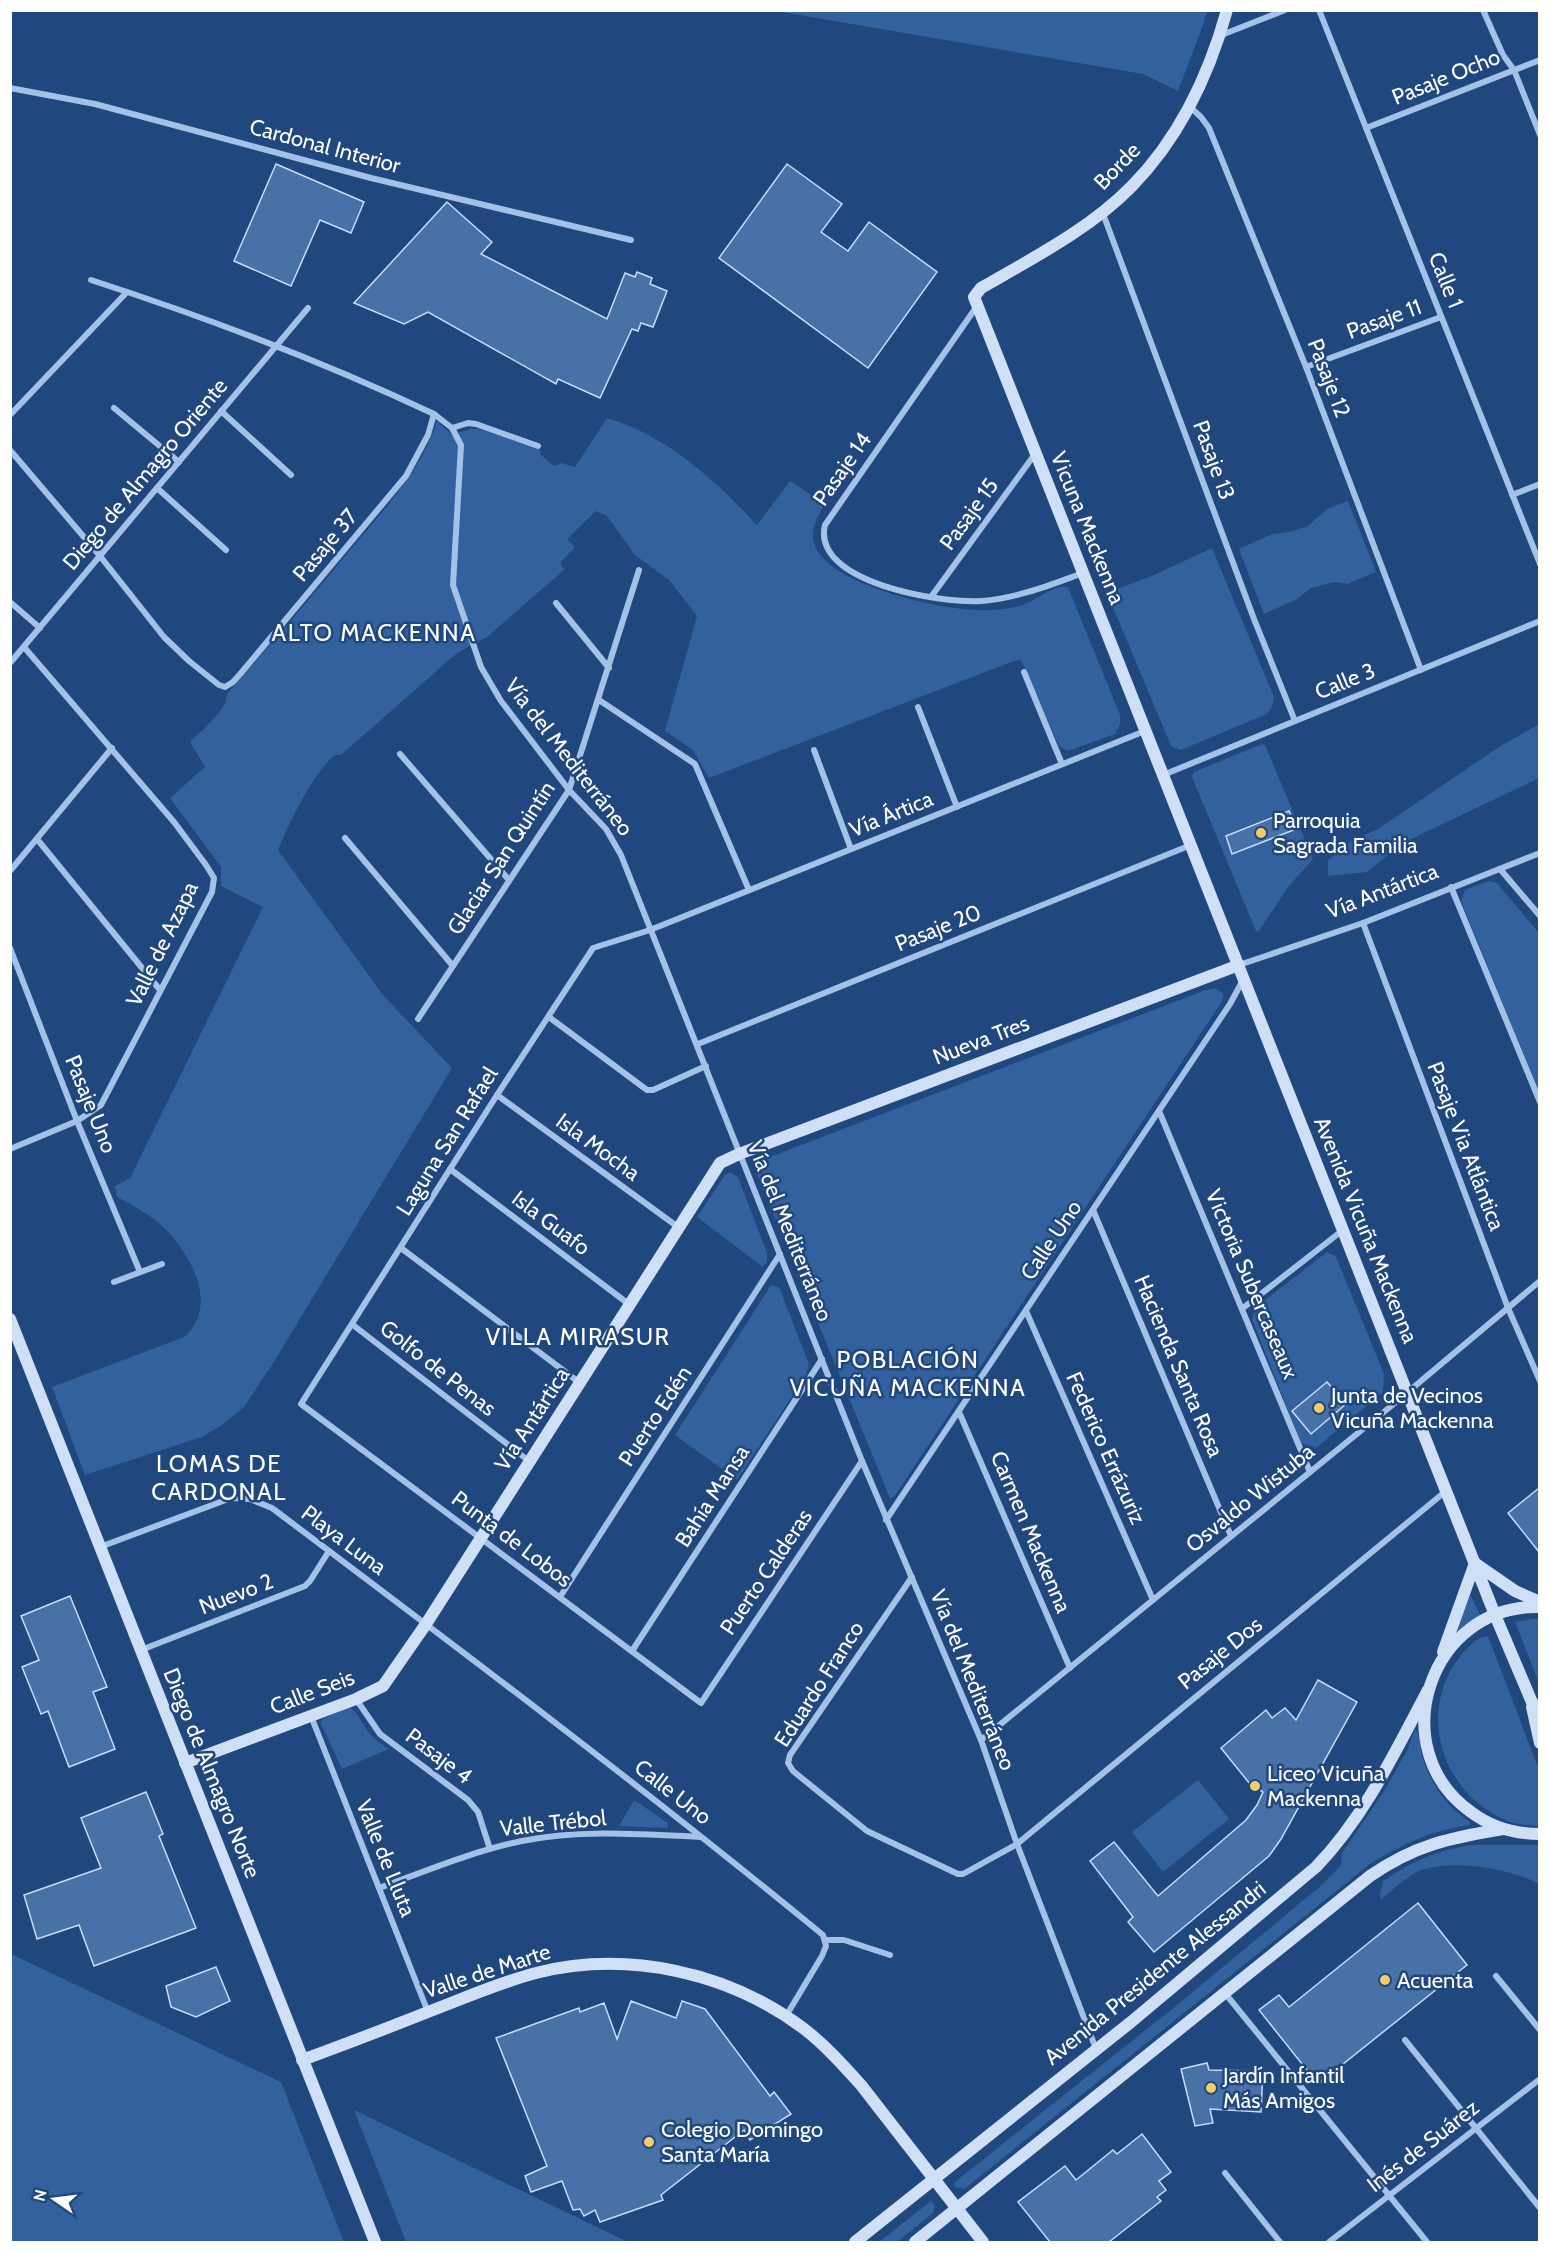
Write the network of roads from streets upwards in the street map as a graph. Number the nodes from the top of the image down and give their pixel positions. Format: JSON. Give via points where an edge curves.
{"nodes":[{"id":1,"x":1227,"y":10,"type":"edge"},
{"id":2,"x":1285,"y":10,"type":"edge"},
{"id":3,"x":1319,"y":10,"type":"edge"},
{"id":4,"x":1483,"y":10,"type":"edge"},
{"id":5,"x":1219,"y":36,"type":"junction"},
{"id":6,"x":1539,"y":60,"type":"edge"},
{"id":7,"x":1514,"y":70,"type":"junction"},
{"id":8,"x":10,"y":88,"type":"edge"},
{"id":9,"x":1190,"y":107,"type":"junction"},
{"id":10,"x":1366,"y":129,"type":"junction"},
{"id":11,"x":1539,"y":135,"type":"edge"},
{"id":12,"x":1102,"y":211,"type":"junction"},
{"id":13,"x":631,"y":240,"type":"dead end"},
{"id":14,"x":91,"y":280,"type":"dead end"},
{"id":15,"x":127,"y":292,"type":"junction"},
{"id":16,"x":976,"y":302,"type":"junction"},
{"id":17,"x":308,"y":308,"type":"dead end"},
{"id":18,"x":1441,"y":317,"type":"junction"},
{"id":19,"x":277,"y":345,"type":"junction"},
{"id":20,"x":1306,"y":367,"type":"junction"},
{"id":21,"x":114,"y":408,"type":"dead end"},
{"id":22,"x":221,"y":411,"type":"junction"},
{"id":23,"x":434,"y":414,"type":"junction"},
{"id":24,"x":10,"y":415,"type":"edge"},
{"id":25,"x":452,"y":428,"type":"junction"},
{"id":26,"x":538,"y":446,"type":"dead end"},
{"id":27,"x":10,"y":450,"type":"edge"},
{"id":28,"x":1036,"y":452,"type":"junction"},
{"id":29,"x":179,"y":462,"type":"junction"},
{"id":30,"x":291,"y":475,"type":"dead end"},
{"id":31,"x":1539,"y":484,"type":"edge"},
{"id":32,"x":157,"y":488,"type":"junction"},
{"id":33,"x":1512,"y":495,"type":"junction"},
{"id":34,"x":226,"y":550,"type":"dead end"},
{"id":35,"x":100,"y":556,"type":"junction"},
{"id":36,"x":1539,"y":564,"type":"edge"},
{"id":37,"x":639,"y":570,"type":"dead end"},
{"id":38,"x":1083,"y":573,"type":"junction"},
{"id":39,"x":931,"y":597,"type":"junction"},
{"id":40,"x":10,"y":602,"type":"edge"},
{"id":41,"x":556,"y":603,"type":"dead end"},
{"id":42,"x":1539,"y":621,"type":"edge"},
{"id":43,"x":40,"y":628,"type":"junction"},
{"id":44,"x":24,"y":647,"type":"junction"},
{"id":45,"x":10,"y":663,"type":"edge"},
{"id":46,"x":609,"y":668,"type":"junction"},
{"id":47,"x":1421,"y":670,"type":"junction"},
{"id":48,"x":1024,"y":672,"type":"dead end"},
{"id":49,"x":599,"y":700,"type":"junction"},
{"id":50,"x":918,"y":707,"type":"dead end"},
{"id":51,"x":1295,"y":721,"type":"junction"},
{"id":52,"x":1146,"y":730,"type":"junction"},
{"id":53,"x":112,"y":748,"type":"junction"},
{"id":54,"x":814,"y":750,"type":"dead end"},
{"id":55,"x":400,"y":754,"type":"dead end"},
{"id":56,"x":1062,"y":764,"type":"junction"},
{"id":57,"x":1163,"y":775,"type":"junction"},
{"id":58,"x":569,"y":790,"type":"junction"},
{"id":59,"x":957,"y":807,"type":"junction"},
{"id":60,"x":345,"y":838,"type":"dead end"},
{"id":61,"x":37,"y":839,"type":"junction"},
{"id":62,"x":1191,"y":845,"type":"junction"},
{"id":63,"x":851,"y":849,"type":"junction"},
{"id":64,"x":1539,"y":853,"type":"edge"},
{"id":65,"x":1500,"y":869,"type":"junction"},
{"id":66,"x":10,"y":871,"type":"edge"},
{"id":67,"x":509,"y":880,"type":"junction"},
{"id":68,"x":1451,"y":887,"type":"junction"},
{"id":69,"x":749,"y":890,"type":"junction"},
{"id":70,"x":1539,"y":916,"type":"edge"},
{"id":71,"x":1363,"y":923,"type":"junction"},
{"id":72,"x":650,"y":930,"type":"junction"},
{"id":73,"x":10,"y":948,"type":"edge"},
{"id":74,"x":1239,"y":965,"type":"junction"},
{"id":75,"x":453,"y":966,"type":"junction"},
{"id":76,"x":1244,"y":979,"type":"junction"},
{"id":77,"x":160,"y":990,"type":"junction"},
{"id":78,"x":549,"y":1017,"type":"junction"},
{"id":79,"x":418,"y":1019,"type":"dead end"},
{"id":80,"x":698,"y":1044,"type":"junction"},
{"id":81,"x":706,"y":1066,"type":"junction"},
{"id":82,"x":497,"y":1095,"type":"junction"},
{"id":83,"x":1539,"y":1102,"type":"edge"},
{"id":84,"x":1159,"y":1111,"type":"junction"},
{"id":85,"x":77,"y":1121,"type":"junction"},
{"id":86,"x":10,"y":1149,"type":"edge"},
{"id":87,"x":739,"y":1154,"type":"junction"},
{"id":88,"x":450,"y":1169,"type":"junction"},
{"id":89,"x":1093,"y":1210,"type":"junction"},
{"id":90,"x":678,"y":1227,"type":"junction"},
{"id":91,"x":1343,"y":1230,"type":"junction"},
{"id":92,"x":401,"y":1248,"type":"junction"},
{"id":93,"x":780,"y":1254,"type":"junction"},
{"id":94,"x":162,"y":1264,"type":"dead end"},
{"id":95,"x":140,"y":1272,"type":"junction"},
{"id":96,"x":1539,"y":1281,"type":"edge"},
{"id":97,"x":114,"y":1282,"type":"dead end"},
{"id":98,"x":630,"y":1305,"type":"junction"},
{"id":99,"x":1243,"y":1308,"type":"junction"},
{"id":100,"x":1508,"y":1308,"type":"junction"},
{"id":101,"x":1026,"y":1311,"type":"junction"},
{"id":102,"x":10,"y":1319,"type":"edge"},
{"id":103,"x":353,"y":1325,"type":"junction"},
{"id":104,"x":822,"y":1359,"type":"junction"},
{"id":105,"x":1539,"y":1381,"type":"edge"},
{"id":106,"x":581,"y":1383,"type":"junction"},
{"id":107,"x":1407,"y":1392,"type":"junction"},
{"id":108,"x":301,"y":1404,"type":"joint"},
{"id":109,"x":959,"y":1412,"type":"junction"},
{"id":110,"x":530,"y":1461,"type":"junction"},
{"id":111,"x":862,"y":1461,"type":"junction"},
{"id":112,"x":1310,"y":1472,"type":"junction"},
{"id":113,"x":1446,"y":1491,"type":"junction"},
{"id":114,"x":886,"y":1520,"type":"junction"},
{"id":115,"x":1231,"y":1536,"type":"junction"},
{"id":116,"x":480,"y":1538,"type":"junction"},
{"id":117,"x":99,"y":1547,"type":"junction"},
{"id":118,"x":330,"y":1551,"type":"junction"},
{"id":119,"x":1475,"y":1563,"type":"junction"},
{"id":120,"x":912,"y":1577,"type":"junction"},
{"id":121,"x":560,"y":1597,"type":"junction"},
{"id":122,"x":1153,"y":1600,"type":"junction"},
{"id":123,"x":1539,"y":1602,"type":"edge"},
{"id":124,"x":1539,"y":1607,"type":"edge"},
{"id":125,"x":1495,"y":1615,"type":"junction"},
{"id":126,"x":426,"y":1624,"type":"junction"},
{"id":127,"x":140,"y":1650,"type":"junction"},
{"id":128,"x":632,"y":1651,"type":"junction"},
{"id":129,"x":1438,"y":1664,"type":"junction"},
{"id":130,"x":1070,"y":1668,"type":"junction"},
{"id":131,"x":1428,"y":1690,"type":"junction"},
{"id":132,"x":356,"y":1699,"type":"junction"},
{"id":133,"x":1531,"y":1700,"type":"junction"},
{"id":134,"x":701,"y":1702,"type":"joint"},
{"id":135,"x":310,"y":1716,"type":"junction"},
{"id":136,"x":1539,"y":1716,"type":"edge"},
{"id":137,"x":981,"y":1740,"type":"junction"},
{"id":138,"x":1539,"y":1743,"type":"edge"},
{"id":139,"x":185,"y":1763,"type":"junction"},
{"id":140,"x":1503,"y":1829,"type":"junction"},
{"id":141,"x":1539,"y":1834,"type":"edge"},
{"id":142,"x":701,"y":1837,"type":"junction"},
{"id":143,"x":1017,"y":1844,"type":"junction"},
{"id":144,"x":490,"y":1849,"type":"junction"},
{"id":145,"x":379,"y":1888,"type":"junction"},
{"id":146,"x":825,"y":1940,"type":"junction"},
{"id":147,"x":890,"y":1955,"type":"dead end"},
{"id":148,"x":1496,"y":1976,"type":"dead end"},
{"id":149,"x":1224,"y":1992,"type":"junction"},
{"id":150,"x":428,"y":2012,"type":"junction"},
{"id":151,"x":786,"y":2016,"type":"junction"},
{"id":152,"x":1539,"y":2030,"type":"edge"},
{"id":153,"x":1405,"y":2040,"type":"dead end"},
{"id":154,"x":1096,"y":2050,"type":"junction"},
{"id":155,"x":302,"y":2060,"type":"junction"},
{"id":156,"x":1539,"y":2079,"type":"edge"},
{"id":157,"x":1475,"y":2127,"type":"junction"},
{"id":158,"x":1225,"y":2173,"type":"dead end"},
{"id":159,"x":934,"y":2180,"type":"junction"},
{"id":160,"x":1389,"y":2195,"type":"junction"},
{"id":161,"x":1539,"y":2208,"type":"edge"},
{"id":162,"x":957,"y":2210,"type":"junction"},
{"id":163,"x":375,"y":2242,"type":"edge"},
{"id":164,"x":855,"y":2242,"type":"edge"},
{"id":165,"x":915,"y":2242,"type":"edge"},
{"id":166,"x":983,"y":2242,"type":"edge"},
{"id":167,"x":1281,"y":2242,"type":"edge"},
{"id":168,"x":1329,"y":2242,"type":"edge"},
{"id":169,"x":1427,"y":2242,"type":"edge"}],
"edges":[{"from":1,"to":5,"type":"street","name":"Borde"},
{"from":2,"to":5,"type":"street"},
{"from":3,"to":10,"type":"street","name":"Calle 1"},
{"from":4,"to":7,"type":"street"},
{"from":5,"to":9,"type":"street","name":"Borde"},
{"from":6,"to":7,"type":"street","name":"Pasaje Ocho"},
{"from":7,"to":10,"type":"street","name":"Pasaje Ocho"},
{"from":7,"to":11,"type":"street"},
{"from":8,"to":13,"type":"street","name":"Cardonal Interior","via":[[94,104],[371,178]]},
{"from":9,"to":12,"type":"street","name":"Borde","via":[[1145,171]]},
{"from":9,"to":20,"type":"street","name":"Pasaje 12","via":[[1209,128]]},
{"from":10,"to":18,"type":"street","name":"Calle 1"},
{"from":12,"to":16,"type":"street","name":"Borde","via":[[981,288]]},
{"from":12,"to":51,"type":"street","name":"Pasaje 13"},
{"from":14,"to":15,"type":"street"},
{"from":15,"to":19,"type":"street"},
{"from":15,"to":24,"type":"street"},
{"from":16,"to":28,"type":"street","name":"Vicuna Mackenna"},
{"from":16,"to":39,"type":"street","name":"Pasaje 14","via":[[825,525],[830,553],[846,569],[880,584]]},
{"from":17,"to":19,"type":"street","name":"Diego de Almagro Oriente"},
{"from":18,"to":20,"type":"street","name":"Pasaje 11"},
{"from":18,"to":33,"type":"street","name":"Calle 1"},
{"from":19,"to":22,"type":"street","name":"Diego de Almagro Oriente"},
{"from":19,"to":23,"type":"street"},
{"from":20,"to":47,"type":"street","name":"Pasaje 12"},
{"from":21,"to":29,"type":"street"},
{"from":22,"to":29,"type":"street","name":"Diego de Almagro Oriente"},
{"from":22,"to":30,"type":"street"},
{"from":23,"to":25,"type":"street"},
{"from":23,"to":35,"type":"street","name":"Pasaje 37","via":[[428,435],[406,477],[225,687],[164,637]]},
{"from":25,"to":26,"type":"street","via":[[476,424]]},
{"from":25,"to":58,"type":"street","name":"Vía del Mediterráneo","via":[[461,445],[453,579],[460,612],[489,683]]},
{"from":27,"to":35,"type":"street"},
{"from":28,"to":38,"type":"street","name":"Vicuna Mackenna"},
{"from":28,"to":39,"type":"street","name":"Pasaje 15"},
{"from":29,"to":32,"type":"street","name":"Diego de Almagro Oriente"},
{"from":31,"to":33,"type":"street"},
{"from":32,"to":34,"type":"street"},
{"from":32,"to":35,"type":"street","name":"Diego de Almagro Oriente"},
{"from":33,"to":36,"type":"street","name":"Calle 1"},
{"from":35,"to":43,"type":"street","name":"Diego de Almagro Oriente"},
{"from":37,"to":46,"type":"street","name":"Glaciar San Quintín"},
{"from":38,"to":39,"type":"street","name":"Pasaje 14","via":[[1010,598],[966,601]]},
{"from":38,"to":52,"type":"street","name":"Vicuna Mackenna"},
{"from":40,"to":43,"type":"street"},
{"from":41,"to":46,"type":"street"},
{"from":42,"to":47,"type":"street","name":"Calle 3"},
{"from":43,"to":44,"type":"street","name":"Diego de Almagro Oriente"},
{"from":44,"to":45,"type":"street","name":"Diego de Almagro Oriente"},
{"from":44,"to":53,"type":"street","name":"Valle de Azapa"},
{"from":46,"to":49,"type":"street","name":"Glaciar San Quintín"},
{"from":47,"to":51,"type":"street","name":"Calle 3"},
{"from":48,"to":56,"type":"street"},
{"from":49,"to":58,"type":"street","name":"Glaciar San Quintín"},
{"from":49,"to":69,"type":"street","via":[[695,764]]},
{"from":50,"to":59,"type":"street"},
{"from":51,"to":57,"type":"street","name":"Calle 3"},
{"from":52,"to":56,"type":"street","name":"Vía Ártica"},
{"from":52,"to":57,"type":"street","name":"Vicuna Mackenna"},
{"from":53,"to":61,"type":"street"},
{"from":53,"to":77,"type":"street","name":"Valle de Azapa","via":[[174,822],[214,878],[212,892]]},
{"from":54,"to":63,"type":"street"},
{"from":55,"to":67,"type":"street"},
{"from":56,"to":59,"type":"street","name":"Vía Ártica"},
{"from":57,"to":62,"type":"street","name":"Avenida Vicuña Mackenna"},
{"from":58,"to":67,"type":"street","name":"Glaciar San Quintín"},
{"from":58,"to":72,"type":"street","name":"Vía del Mediterráneo","via":[[614,841]]},
{"from":59,"to":63,"type":"street","name":"Vía Ártica"},
{"from":60,"to":75,"type":"street"},
{"from":61,"to":66,"type":"street"},
{"from":61,"to":77,"type":"street"},
{"from":62,"to":74,"type":"street","name":"Avenida Vicuña Mackenna"},
{"from":62,"to":80,"type":"street","name":"Pasaje 20"},
{"from":63,"to":69,"type":"street","name":"Vía Ártica"},
{"from":64,"to":65,"type":"street","name":"Vía Antártica"},
{"from":65,"to":68,"type":"street","name":"Vía Antártica"},
{"from":65,"to":70,"type":"street"},
{"from":67,"to":75,"type":"street","name":"Glaciar San Quintín"},
{"from":68,"to":71,"type":"street","name":"Vía Antártica"},
{"from":68,"to":83,"type":"street"},
{"from":69,"to":72,"type":"street","name":"Vía Ártica"},
{"from":71,"to":74,"type":"street","name":"Vía Antártica"},
{"from":71,"to":100,"type":"street","name":"Pasaje Via Atlántica"},
{"from":72,"to":78,"type":"street","name":"Laguna San Rafael","via":[[593,948]]},
{"from":72,"to":80,"type":"street","name":"Vía del Mediterráneo"},
{"from":73,"to":85,"type":"street","name":"Pasaje Uno"},
{"from":74,"to":76,"type":"street","name":"Avenida Vicuña Mackenna"},
{"from":74,"to":87,"type":"street","name":"Nueva Tres"},
{"from":75,"to":79,"type":"street","name":"Glaciar San Quintín"},
{"from":76,"to":84,"type":"street","name":"Calle Uno"},
{"from":76,"to":91,"type":"street","name":"Avenida Vicuña Mackenna"},
{"from":77,"to":85,"type":"street","name":"Valle de Azapa","via":[[101,1105]]},
{"from":78,"to":81,"type":"street","via":[[647,1090]]},
{"from":78,"to":82,"type":"street","name":"Laguna San Rafael"},
{"from":80,"to":81,"type":"street","name":"Vía del Mediterráneo"},
{"from":81,"to":87,"type":"street","name":"Vía del Mediterráneo"},
{"from":82,"to":88,"type":"street","name":"Laguna San Rafael"},
{"from":82,"to":90,"type":"street","name":"Isla Mocha"},
{"from":84,"to":89,"type":"street","name":"Calle Uno"},
{"from":84,"to":99,"type":"street","name":"Victoria Subercaseaux"},
{"from":85,"to":86,"type":"street","name":"Valle de Azapa"},
{"from":85,"to":95,"type":"street","name":"Pasaje Uno"},
{"from":87,"to":90,"type":"street","name":"Vía Antártica","via":[[716,1168]]},
{"from":87,"to":93,"type":"street","name":"Vía del Mediterráneo"},
{"from":88,"to":92,"type":"street","name":"Laguna San Rafael"},
{"from":88,"to":98,"type":"street","name":"Isla Guafo"},
{"from":89,"to":101,"type":"street","name":"Calle Uno"},
{"from":89,"to":115,"type":"street","name":"Hacienda Santa Rosa"},
{"from":90,"to":98,"type":"street","name":"Vía Antártica"},
{"from":91,"to":99,"type":"street"},
{"from":91,"to":107,"type":"street","name":"Avenida Vicuña Mackenna"},
{"from":92,"to":103,"type":"street","name":"Laguna San Rafael"},
{"from":92,"to":106,"type":"street"},
{"from":93,"to":104,"type":"street","name":"Vía del Mediterráneo"},
{"from":93,"to":121,"type":"street","name":"Puerto Edén"},
{"from":94,"to":95,"type":"street"},
{"from":95,"to":97,"type":"street"},
{"from":96,"to":100,"type":"street","name":"Osvaldo Wistuba"},
{"from":98,"to":106,"type":"street","name":"Vía Antártica"},
{"from":99,"to":112,"type":"street","name":"Victoria Subercaseaux"},
{"from":100,"to":105,"type":"street","name":"Pasaje Via Atlántica"},
{"from":100,"to":107,"type":"street","name":"Osvaldo Wistuba"},
{"from":101,"to":109,"type":"street","name":"Calle Uno"},
{"from":101,"to":122,"type":"street","name":"Federico Errázuriz"},
{"from":102,"to":117,"type":"street","name":"Diego de Almagro Norte"},
{"from":103,"to":108,"type":"street","name":"Laguna San Rafael"},
{"from":103,"to":110,"type":"street","name":"Golfo de Penas"},
{"from":104,"to":111,"type":"street","name":"Vía del Mediterráneo"},
{"from":104,"to":128,"type":"street","name":"Bahía Mansa"},
{"from":106,"to":110,"type":"street","name":"Vía Antártica"},
{"from":107,"to":112,"type":"street","name":"Osvaldo Wistuba"},
{"from":107,"to":113,"type":"street","name":"Avenida Vicuña Mackenna"},
{"from":108,"to":116,"type":"street","name":"Punta de Lobos"},
{"from":109,"to":114,"type":"street","name":"Calle Uno"},
{"from":109,"to":130,"type":"street","name":"Carmen Mackenna"},
{"from":110,"to":116,"type":"street","name":"Vía Antártica"},
{"from":111,"to":114,"type":"street","name":"Vía del Mediterráneo"},
{"from":111,"to":134,"type":"street","name":"Puerto Calderas"},
{"from":112,"to":115,"type":"street","name":"Osvaldo Wistuba"},
{"from":113,"to":119,"type":"street","name":"Avenida Vicuña Mackenna"},
{"from":113,"to":143,"type":"street","name":"Pasaje Dos"},
{"from":114,"to":120,"type":"street","name":"Vía del Mediterráneo"},
{"from":115,"to":122,"type":"street","name":"Osvaldo Wistuba"},
{"from":116,"to":121,"type":"street","name":"Punta de Lobos"},
{"from":116,"to":126,"type":"street","name":"Vía Antártica"},
{"from":117,"to":118,"type":"street","name":"Playa Luna","via":[[231,1498],[241,1498],[272,1508]]},
{"from":117,"to":127,"type":"street","name":"Diego de Almagro Norte"},
{"from":118,"to":126,"type":"street","name":"Playa Luna"},
{"from":118,"to":127,"type":"street","name":"Nuevo 2","via":[[305,1586]]},
{"from":119,"to":123,"type":"street","via":[[1515,1591]]},
{"from":119,"to":125,"type":"street","name":"Avenida Vicuña Mackenna"},
{"from":119,"to":129,"type":"street"},
{"from":120,"to":137,"type":"street","name":"Vía del Mediterráneo"},
{"from":120,"to":143,"type":"street","name":"Eduardo Franco","via":[[788,1763],[867,1831],[958,1874]]},
{"from":121,"to":128,"type":"street","name":"Punta de Lobos"},
{"from":122,"to":130,"type":"street","name":"Osvaldo Wistuba"},
{"from":124,"to":125,"type":"street","name":"Avenida Presidente Alessandri"},
{"from":125,"to":129,"type":"street","name":"Avenida Presidente Alessandri","via":[[1458,1639]]},
{"from":125,"to":133,"type":"street","name":"Avenida Vicuña Mackenna"},
{"from":126,"to":132,"type":"street","name":"Calle Seis","via":[[383,1686]]},
{"from":126,"to":142,"type":"street","name":"Calle Uno"},
{"from":127,"to":139,"type":"street","name":"Diego de Almagro Norte"},
{"from":128,"to":134,"type":"street","name":"Punta de Lobos"},
{"from":129,"to":131,"type":"street","name":"Avenida Presidente Alessandri"},
{"from":130,"to":137,"type":"street","name":"Osvaldo Wistuba"},
{"from":131,"to":140,"type":"street","name":"Avenida Presidente Alessandri","via":[[1423,1721],[1433,1767],[1461,1806]]},
{"from":131,"to":154,"type":"street","name":"Avenida Presidente Alessandri","via":[[1374,1792],[1324,1859]]},
{"from":132,"to":135,"type":"street","name":"Calle Seis"},
{"from":132,"to":144,"type":"street","name":"Pasaje 4","via":[[380,1734],[468,1800],[478,1812]]},
{"from":133,"to":136,"type":"street","name":"Avenida Vicuña Mackenna"},
{"from":133,"to":138,"type":"street","name":"Avenida Vicuña Mackenna"},
{"from":135,"to":139,"type":"street","name":"Calle Seis"},
{"from":135,"to":145,"type":"street","name":"Valle de Lluta"},
{"from":137,"to":143,"type":"street","name":"Vía del Mediterráneo"},
{"from":139,"to":155,"type":"street","name":"Diego de Almagro Norte"},
{"from":140,"to":141,"type":"street","name":"Avenida Presidente Alessandri"},
{"from":140,"to":149,"type":"street","name":"Avenida Presidente Alessandri","via":[[1430,1844],[1385,1865]]},
{"from":142,"to":144,"type":"street","name":"Valle Trébol","via":[[563,1836]]},
{"from":142,"to":146,"type":"street","name":"Calle Uno"},
{"from":143,"to":154,"type":"street","name":"Vía del Mediterráneo"},
{"from":144,"to":145,"type":"street","name":"Valle Trébol"},
{"from":145,"to":150,"type":"street","name":"Valle de Lluta"},
{"from":146,"to":147,"type":"street","via":[[844,1940]]},
{"from":146,"to":151,"type":"street","via":[[822,1956]]},
{"from":148,"to":152,"type":"street"},
{"from":149,"to":160,"type":"street"},
{"from":149,"to":162,"type":"street","name":"Avenida Presidente Alessandri"},
{"from":150,"to":151,"type":"street","name":"Valle de Marte","via":[[536,1973],[630,1965],[715,1981],[739,1989]]},
{"from":150,"to":155,"type":"street","name":"Valle de Marte"},
{"from":151,"to":159,"type":"street","name":"Valle de Marte","via":[[818,2040],[847,2070]]},
{"from":153,"to":157,"type":"street"},
{"from":154,"to":159,"type":"street","name":"Avenida Presidente Alessandri"},
{"from":155,"to":163,"type":"street","name":"Diego de Almagro Norte"},
{"from":156,"to":157,"type":"street","name":"Inés de Suárez"},
{"from":157,"to":160,"type":"street","name":"Inés de Suárez"},
{"from":157,"to":161,"type":"street"},
{"from":158,"to":167,"type":"street"},
{"from":159,"to":162,"type":"street","name":"Valle de Marte"},
{"from":159,"to":164,"type":"street","name":"Avenida Presidente Alessandri"},
{"from":160,"to":168,"type":"street","name":"Inés de Suárez"},
{"from":160,"to":169,"type":"street"},
{"from":162,"to":165,"type":"street","name":"Avenida Presidente Alessandri"},
{"from":162,"to":166,"type":"street","name":"Valle de Marte"}]}
